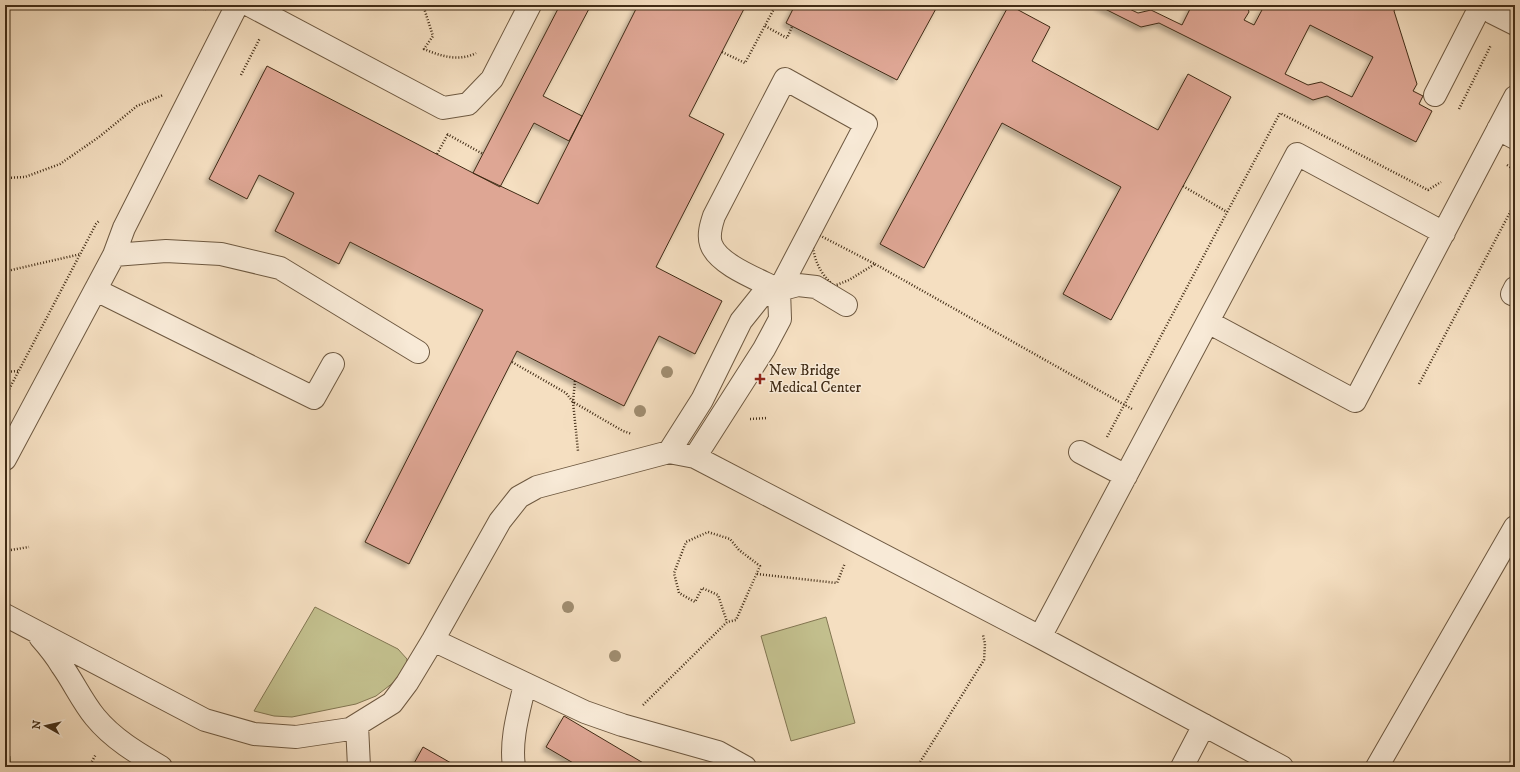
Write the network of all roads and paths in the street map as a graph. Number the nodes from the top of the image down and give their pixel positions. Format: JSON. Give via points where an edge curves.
{"nodes":[{"id":1,"x":237,"y":5,"type":"edge"},
{"id":2,"x":249,"y":5,"type":"edge"},
{"id":3,"x":423,"y":5,"type":"edge"},
{"id":4,"x":530,"y":5,"type":"edge"},
{"id":5,"x":776,"y":5,"type":"edge"},
{"id":6,"x":1481,"y":5,"type":"edge"},
{"id":7,"x":1485,"y":5,"type":"edge"},
{"id":8,"x":1515,"y":24,"type":"edge"},
{"id":9,"x":765,"y":26,"type":"junction"},
{"id":10,"x":792,"y":26,"type":"dead end"},
{"id":11,"x":263,"y":33,"type":"dead end"},
{"id":12,"x":1492,"y":42,"type":"dead end"},
{"id":13,"x":479,"y":51,"type":"dead end"},
{"id":14,"x":722,"y":52,"type":"dead end"},
{"id":15,"x":241,"y":75,"type":"dead end"},
{"id":16,"x":1435,"y":95,"type":"dead end"},
{"id":17,"x":1515,"y":97,"type":"edge"},
{"id":18,"x":188,"y":102,"type":"junction"},
{"id":19,"x":1459,"y":109,"type":"dead end"},
{"id":20,"x":448,"y":134,"type":"dead end"},
{"id":21,"x":1506,"y":134,"type":"edge"},
{"id":22,"x":437,"y":154,"type":"dead end"},
{"id":23,"x":5,"y":178,"type":"edge"},
{"id":24,"x":1183,"y":186,"type":"dead end"},
{"id":25,"x":1464,"y":194,"type":"junction"},
{"id":26,"x":1515,"y":203,"type":"edge"},
{"id":27,"x":1227,"y":212,"type":"junction"},
{"id":28,"x":1444,"y":233,"type":"junction"},
{"id":29,"x":81,"y":253,"type":"dead end"},
{"id":30,"x":114,"y":255,"type":"junction"},
{"id":31,"x":875,"y":264,"type":"junction"},
{"id":32,"x":5,"y":271,"type":"edge"},
{"id":33,"x":1515,"y":288,"type":"edge"},
{"id":34,"x":96,"y":290,"type":"junction"},
{"id":35,"x":779,"y":290,"type":"junction"},
{"id":36,"x":1515,"y":295,"type":"edge"},
{"id":37,"x":846,"y":305,"type":"dead end"},
{"id":38,"x":1208,"y":322,"type":"junction"},
{"id":39,"x":418,"y":352,"type":"dead end"},
{"id":40,"x":512,"y":362,"type":"dead end"},
{"id":41,"x":333,"y":364,"type":"dead end"},
{"id":42,"x":19,"y":370,"type":"dead end"},
{"id":43,"x":5,"y":372,"type":"edge"},
{"id":44,"x":575,"y":381,"type":"dead end"},
{"id":45,"x":1419,"y":384,"type":"dead end"},
{"id":46,"x":573,"y":402,"type":"junction"},
{"id":47,"x":1124,"y":404,"type":"junction"},
{"id":48,"x":1137,"y":412,"type":"dead end"},
{"id":49,"x":637,"y":435,"type":"dead end"},
{"id":50,"x":1105,"y":440,"type":"dead end"},
{"id":51,"x":579,"y":452,"type":"dead end"},
{"id":52,"x":669,"y":452,"type":"junction"},
{"id":53,"x":1080,"y":452,"type":"dead end"},
{"id":54,"x":695,"y":457,"type":"junction"},
{"id":55,"x":5,"y":459,"type":"edge"},
{"id":56,"x":1126,"y":476,"type":"junction"},
{"id":57,"x":1515,"y":527,"type":"edge"},
{"id":58,"x":29,"y":547,"type":"dead end"},
{"id":59,"x":5,"y":551,"type":"edge"},
{"id":60,"x":846,"y":562,"type":"dead end"},
{"id":61,"x":757,"y":574,"type":"junction"},
{"id":62,"x":5,"y":615,"type":"edge"},
{"id":63,"x":728,"y":622,"type":"junction"},
{"id":64,"x":34,"y":630,"type":"junction"},
{"id":65,"x":982,"y":630,"type":"dead end"},
{"id":66,"x":1040,"y":638,"type":"junction"},
{"id":67,"x":433,"y":640,"type":"junction"},
{"id":68,"x":525,"y":684,"type":"junction"},
{"id":69,"x":357,"y":725,"type":"junction"},
{"id":70,"x":622,"y":725,"type":"junction"},
{"id":71,"x":1204,"y":725,"type":"junction"},
{"id":72,"x":161,"y":767,"type":"edge"},
{"id":73,"x":359,"y":767,"type":"edge"},
{"id":74,"x":514,"y":767,"type":"edge"},
{"id":75,"x":745,"y":767,"type":"edge"},
{"id":76,"x":918,"y":767,"type":"edge"},
{"id":77,"x":1182,"y":767,"type":"edge"},
{"id":78,"x":1282,"y":767,"type":"edge"},
{"id":79,"x":1377,"y":767,"type":"edge"}],
"edges":[{"from":1,"to":18,"type":"lane"},
{"from":2,"to":4,"type":"lane","via":[[443,108],[468,104],[492,79]]},
{"from":3,"to":13,"type":"path","via":[[433,36],[424,49],[439,56],[457,58]]},
{"from":5,"to":9,"type":"path"},
{"from":6,"to":16,"type":"lane"},
{"from":7,"to":8,"type":"lane","via":[[1493,13]]},
{"from":9,"to":10,"type":"path","via":[[787,38]]},
{"from":9,"to":14,"type":"path","via":[[745,63]]},
{"from":11,"to":15,"type":"path"},
{"from":12,"to":19,"type":"path"},
{"from":17,"to":21,"type":"lane"},
{"from":18,"to":23,"type":"path","via":[[162,95],[137,106],[60,164],[25,176]]},
{"from":18,"to":30,"type":"lane","via":[[124,228]]},
{"from":20,"to":22,"type":"path"},
{"from":21,"to":25,"type":"lane"},
{"from":24,"to":27,"type":"path"},
{"from":25,"to":27,"type":"path","via":[[1440,182],[1428,190],[1280,113]]},
{"from":25,"to":28,"type":"lane"},
{"from":26,"to":45,"type":"path"},
{"from":27,"to":47,"type":"path"},
{"from":28,"to":38,"type":"lane","via":[[1297,154]]},
{"from":28,"to":38,"type":"lane","via":[[1355,401]]},
{"from":29,"to":32,"type":"path"},
{"from":30,"to":34,"type":"lane"},
{"from":30,"to":39,"type":"lane","via":[[166,251],[221,254],[280,268]]},
{"from":31,"to":31,"type":"path","via":[[817,234],[812,240],[823,275],[834,286]]},
{"from":31,"to":47,"type":"path"},
{"from":33,"to":36,"type":"lane","via":[[1512,294]]},
{"from":34,"to":41,"type":"lane","via":[[314,398]]},
{"from":34,"to":55,"type":"lane"},
{"from":35,"to":35,"type":"lane","via":[[866,124],[785,79],[714,216],[709,233],[711,245],[726,263]]},
{"from":35,"to":37,"type":"lane","via":[[798,285],[816,287]]},
{"from":35,"to":52,"type":"lane","via":[[761,296],[741,321],[702,400]]},
{"from":35,"to":54,"type":"lane","via":[[780,319],[764,349]]},
{"from":38,"to":56,"type":"lane"},
{"from":40,"to":46,"type":"path","via":[[566,393]]},
{"from":42,"to":43,"type":"path"},
{"from":44,"to":46,"type":"path"},
{"from":46,"to":49,"type":"path","via":[[622,431]]},
{"from":46,"to":51,"type":"path"},
{"from":47,"to":48,"type":"path"},
{"from":47,"to":50,"type":"path"},
{"from":52,"to":54,"type":"lane"},
{"from":52,"to":67,"type":"lane","via":[[536,487],[519,497],[500,521]]},
{"from":53,"to":56,"type":"lane"},
{"from":54,"to":66,"type":"lane"},
{"from":56,"to":66,"type":"lane"},
{"from":57,"to":79,"type":"lane"},
{"from":58,"to":59,"type":"path"},
{"from":60,"to":61,"type":"path","via":[[837,583]]},
{"from":61,"to":63,"type":"path","via":[[736,620]]},
{"from":61,"to":63,"type":"path","via":[[760,566],[739,550],[730,539],[708,532],[686,542],[674,573],[679,593],[695,602],[702,588],[718,594]]},
{"from":62,"to":64,"type":"lane"},
{"from":63,"to":70,"type":"path"},
{"from":64,"to":69,"type":"lane","via":[[205,720],[254,734],[296,737],[350,729]]},
{"from":64,"to":72,"type":"lane","via":[[109,732],[137,754]]},
{"from":65,"to":76,"type":"path","via":[[985,644],[984,660]]},
{"from":66,"to":71,"type":"lane"},
{"from":67,"to":68,"type":"lane"},
{"from":67,"to":69,"type":"lane","via":[[392,703]]},
{"from":68,"to":70,"type":"lane","via":[[585,712]]},
{"from":68,"to":74,"type":"lane","via":[[514,735]]},
{"from":69,"to":73,"type":"lane"},
{"from":70,"to":75,"type":"lane","via":[[718,752]]},
{"from":71,"to":77,"type":"lane"},
{"from":71,"to":78,"type":"lane"}]}
